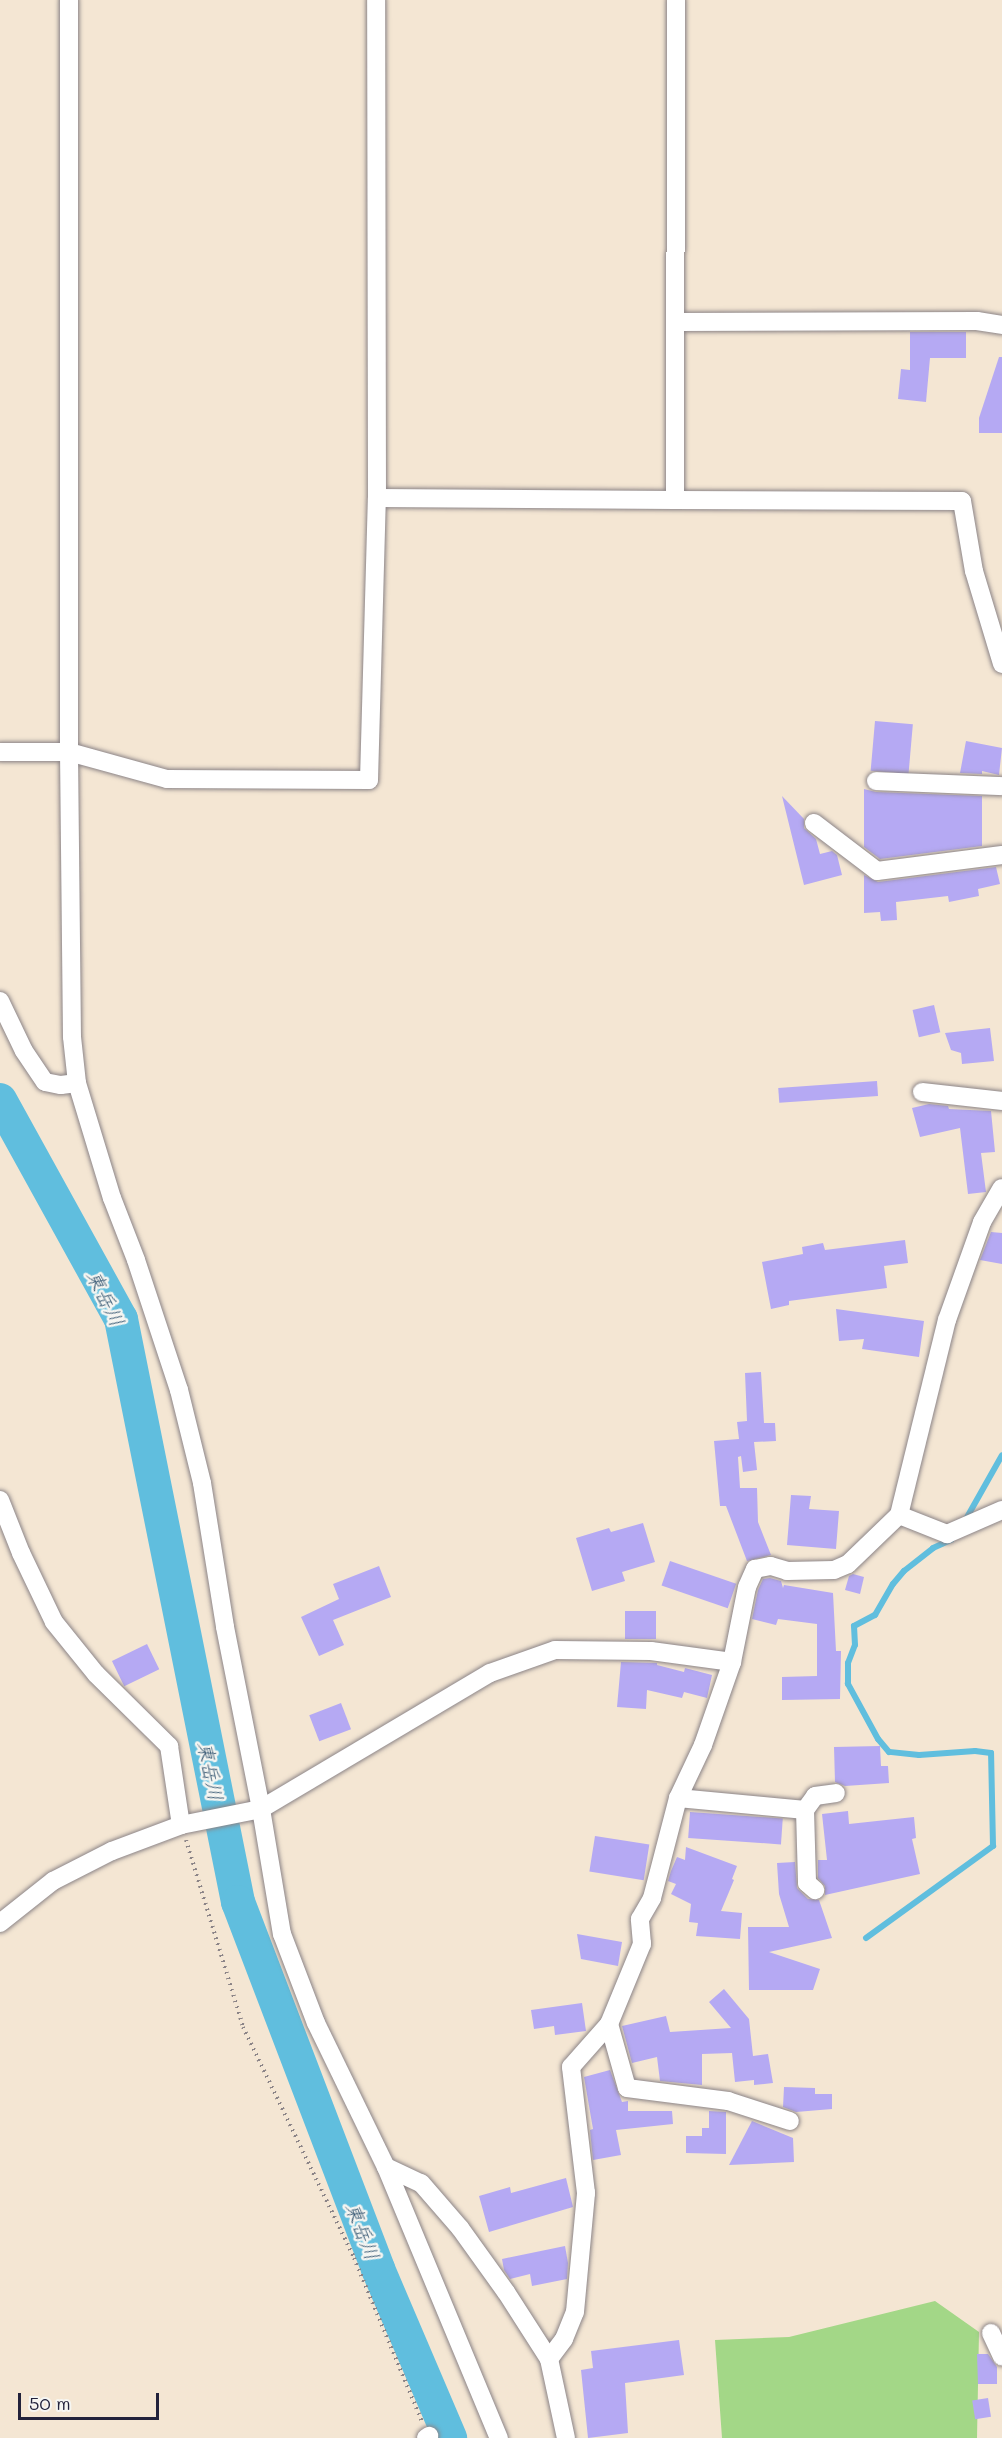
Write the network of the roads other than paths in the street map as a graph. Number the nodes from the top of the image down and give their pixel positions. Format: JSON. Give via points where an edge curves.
{"nodes":[{"id":1,"x":69,"y":0,"type":"edge"},
{"id":2,"x":376,"y":0,"type":"edge"},
{"id":3,"x":676,"y":0,"type":"edge"},
{"id":4,"x":676,"y":322,"type":"junction"},
{"id":5,"x":1002,"y":325,"type":"edge"},
{"id":6,"x":377,"y":498,"type":"junction"},
{"id":7,"x":675,"y":500,"type":"junction"},
{"id":8,"x":1002,"y":664,"type":"edge"},
{"id":9,"x":69,"y":752,"type":"junction"},
{"id":10,"x":0,"y":753,"type":"edge"},
{"id":11,"x":876,"y":781,"type":"dead end"},
{"id":12,"x":1002,"y":786,"type":"edge"},
{"id":13,"x":814,"y":823,"type":"dead end"},
{"id":14,"x":1002,"y":855,"type":"edge"},
{"id":15,"x":877,"y":871,"type":"junction"},
{"id":16,"x":855,"y":872,"type":"dead end"},
{"id":17,"x":0,"y":1001,"type":"edge"},
{"id":18,"x":77,"y":1083,"type":"junction"},
{"id":19,"x":922,"y":1092,"type":"dead end"},
{"id":20,"x":1002,"y":1101,"type":"edge"},
{"id":21,"x":1002,"y":1188,"type":"edge"},
{"id":22,"x":0,"y":1500,"type":"edge"},
{"id":23,"x":1002,"y":1510,"type":"edge"},
{"id":24,"x":899,"y":1515,"type":"junction"},
{"id":25,"x":732,"y":1662,"type":"junction"},
{"id":26,"x":836,"y":1793,"type":"dead end"},
{"id":27,"x":678,"y":1798,"type":"junction"},
{"id":28,"x":261,"y":1809,"type":"junction"},
{"id":29,"x":805,"y":1810,"type":"junction"},
{"id":30,"x":181,"y":1825,"type":"junction"},
{"id":31,"x":815,"y":1890,"type":"dead end"},
{"id":32,"x":0,"y":1923,"type":"edge"},
{"id":33,"x":609,"y":2024,"type":"junction"},
{"id":34,"x":790,"y":2121,"type":"dead end"},
{"id":35,"x":386,"y":2167,"type":"junction"},
{"id":36,"x":991,"y":2333,"type":"dead end"},
{"id":37,"x":1002,"y":2357,"type":"edge"},
{"id":38,"x":549,"y":2359,"type":"junction"},
{"id":39,"x":499,"y":2438,"type":"edge"},
{"id":40,"x":566,"y":2438,"type":"edge"}],
"edges":[{"from":1,"to":9,"type":"street"},
{"from":2,"to":6,"type":"street"},
{"from":3,"to":4,"type":"street"},
{"from":4,"to":5,"type":"street","via":[[977,321]]},
{"from":4,"to":7,"type":"street"},
{"from":6,"to":7,"type":"street"},
{"from":6,"to":9,"type":"street","via":[[369,780],[166,778]]},
{"from":7,"to":8,"type":"street","via":[[962,501],[974,571]]},
{"from":9,"to":10,"type":"street"},
{"from":9,"to":18,"type":"street","via":[[72,1036]]},
{"from":11,"to":12,"type":"street"},
{"from":13,"to":15,"type":"street"},
{"from":14,"to":15,"type":"street"},
{"from":15,"to":16,"type":"street"},
{"from":17,"to":18,"type":"street","via":[[24,1051],[45,1082]]},
{"from":18,"to":28,"type":"street","via":[[179,1390],[202,1483],[225,1627]]},
{"from":19,"to":20,"type":"street"},
{"from":21,"to":24,"type":"street","via":[[982,1222],[947,1320]]},
{"from":22,"to":30,"type":"street","via":[[54,1622],[96,1674],[169,1746]]},
{"from":23,"to":24,"type":"street","via":[[947,1534]]},
{"from":24,"to":25,"type":"street","via":[[848,1564],[834,1570],[787,1571],[771,1566],[755,1569],[747,1587]]},
{"from":25,"to":27,"type":"street","via":[[703,1745]]},
{"from":25,"to":28,"type":"street","via":[[651,1651],[555,1650],[490,1673]]},
{"from":26,"to":29,"type":"street","via":[[815,1796]]},
{"from":27,"to":29,"type":"street"},
{"from":27,"to":33,"type":"street","via":[[652,1898],[640,1919],[642,1944]]},
{"from":28,"to":30,"type":"street"},
{"from":28,"to":35,"type":"street","via":[[282,1934],[316,2023]]},
{"from":29,"to":31,"type":"street","via":[[807,1883]]},
{"from":30,"to":32,"type":"street","via":[[112,1851],[53,1881]]},
{"from":33,"to":34,"type":"street","via":[[627,2088],[728,2101]]},
{"from":33,"to":38,"type":"street","via":[[571,2067],[586,2193],[575,2312],[564,2339]]},
{"from":35,"to":38,"type":"street","via":[[421,2183],[460,2228]]},
{"from":35,"to":39,"type":"street"},
{"from":36,"to":37,"type":"street"},
{"from":38,"to":40,"type":"street"}]}
